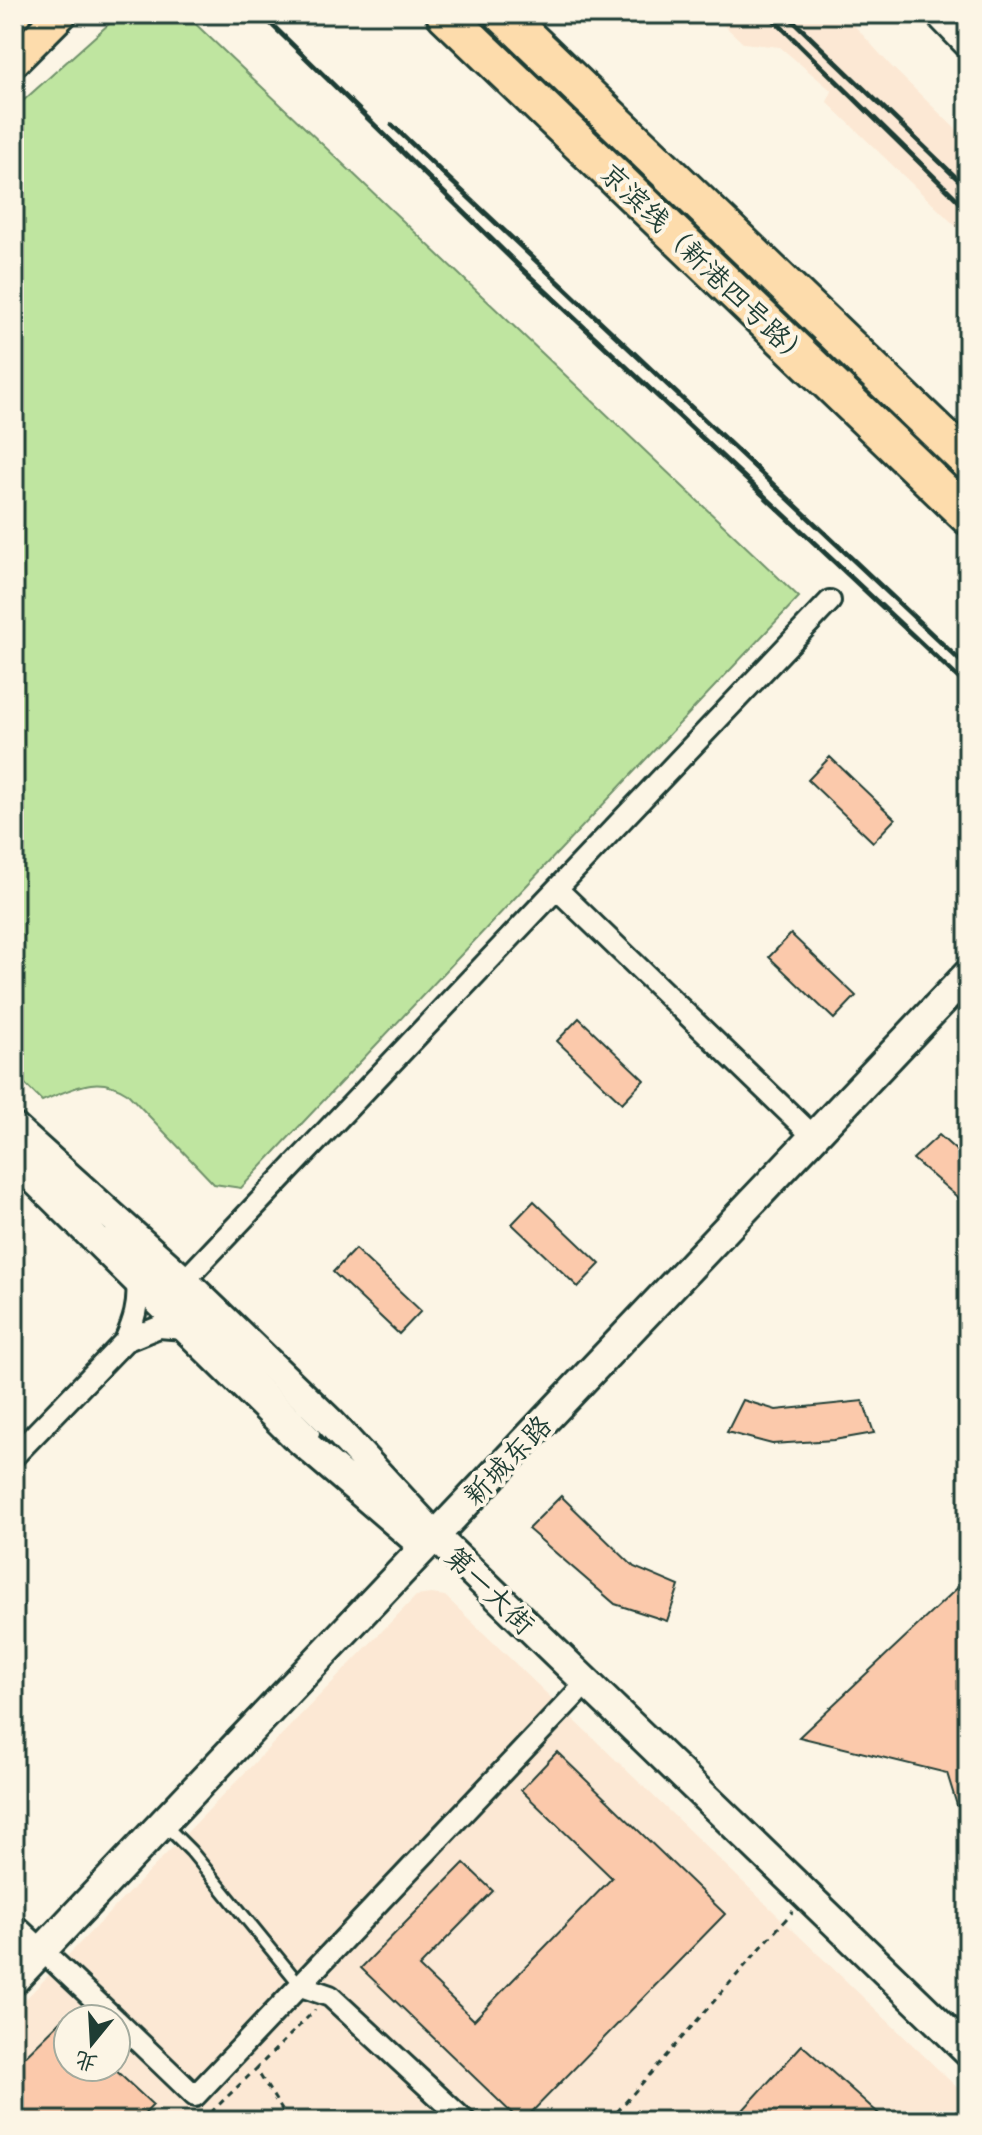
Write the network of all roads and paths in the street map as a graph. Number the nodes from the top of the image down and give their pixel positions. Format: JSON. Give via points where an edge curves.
{"nodes":[{"id":1,"x":61,"y":14,"type":"edge"},
{"id":2,"x":445,"y":14,"type":"edge"},
{"id":3,"x":503,"y":14,"type":"edge"},
{"id":4,"x":940,"y":14,"type":"edge"},
{"id":5,"x":962,"y":14,"type":"edge"},
{"id":6,"x":968,"y":21,"type":"edge"},
{"id":7,"x":968,"y":43,"type":"edge"},
{"id":8,"x":14,"y":61,"type":"edge"},
{"id":9,"x":968,"y":461,"type":"edge"},
{"id":10,"x":968,"y":516,"type":"edge"},
{"id":11,"x":830,"y":601,"type":"dead end"},
{"id":12,"x":557,"y":889,"type":"junction"},
{"id":13,"x":968,"y":953,"type":"edge"},
{"id":14,"x":968,"y":974,"type":"edge"},
{"id":15,"x":808,"y":1132,"type":"junction"},
{"id":16,"x":19,"y":1143,"type":"edge"},
{"id":17,"x":184,"y":1281,"type":"junction"},
{"id":18,"x":137,"y":1283,"type":"junction"},
{"id":19,"x":184,"y":1329,"type":"junction"},
{"id":20,"x":125,"y":1341,"type":"junction"},
{"id":21,"x":314,"y":1433,"type":"dead end"},
{"id":22,"x":14,"y":1456,"type":"edge"},
{"id":23,"x":424,"y":1537,"type":"junction"},
{"id":24,"x":576,"y":1694,"type":"junction"},
{"id":25,"x":159,"y":1818,"type":"junction"},
{"id":26,"x":796,"y":1908,"type":"junction"},
{"id":27,"x":25,"y":1943,"type":"edge"},
{"id":28,"x":14,"y":1980,"type":"edge"},
{"id":29,"x":301,"y":1986,"type":"junction"},
{"id":30,"x":330,"y":1996,"type":"junction"},
{"id":31,"x":95,"y":2003,"type":"edge"},
{"id":32,"x":132,"y":2036,"type":"edge"},
{"id":33,"x":968,"y":2051,"type":"edge"},
{"id":34,"x":256,"y":2069,"type":"junction"},
{"id":35,"x":968,"y":2074,"type":"edge"},
{"id":36,"x":202,"y":2121,"type":"edge"},
{"id":37,"x":289,"y":2121,"type":"edge"},
{"id":38,"x":465,"y":2121,"type":"edge"},
{"id":39,"x":609,"y":2121,"type":"edge"}],
"edges":[{"from":1,"to":8,"type":"main road"},
{"from":2,"to":10,"type":"highway","name":"京滨线（新港四号路）"},
{"from":3,"to":9,"type":"highway","name":"京滨线（新港四号路）"},
{"from":4,"to":7,"type":"main road"},
{"from":5,"to":6,"type":"main road"},
{"from":11,"to":12,"type":"street"},
{"from":12,"to":15,"type":"street"},
{"from":12,"to":17,"type":"street"},
{"from":13,"to":15,"type":"main road","name":"新城东路"},
{"from":14,"to":15,"type":"main road","name":"新城东路"},
{"from":15,"to":23,"type":"main road","name":"新城东路"},
{"from":16,"to":17,"type":"main road","name":"第一大街"},
{"from":16,"to":18,"type":"main road","name":"第一大街"},
{"from":16,"to":21,"type":"lane"},
{"from":17,"to":23,"type":"main road","name":"第一大街","via":[[330,1422]]},
{"from":18,"to":19,"type":"main road","name":"第一大街"},
{"from":18,"to":20,"type":"street","via":[[135,1319]]},
{"from":19,"to":20,"type":"street","via":[[159,1327]]},
{"from":19,"to":23,"type":"main road","name":"第一大街","via":[[293,1434]]},
{"from":20,"to":22,"type":"street"},
{"from":23,"to":24,"type":"main road","name":"第一大街"},
{"from":23,"to":25,"type":"main road","name":"新城东路"},
{"from":23,"to":33,"type":"main road","name":"第一大街"},
{"from":24,"to":26,"type":"main road","name":"第一大街"},
{"from":24,"to":29,"type":"street"},
{"from":25,"to":27,"type":"main road","name":"新城东路"},
{"from":25,"to":29,"type":"lane"},
{"from":26,"to":35,"type":"main road","name":"第一大街"},
{"from":26,"to":39,"type":"path"},
{"from":27,"to":28,"type":"main road","name":"新城东路"},
{"from":27,"to":31,"type":"street"},
{"from":29,"to":30,"type":"street"},
{"from":29,"to":32,"type":"street","via":[[195,2096]]},
{"from":30,"to":34,"type":"path"},
{"from":30,"to":38,"type":"street"},
{"from":34,"to":36,"type":"path"},
{"from":34,"to":37,"type":"path"}]}
